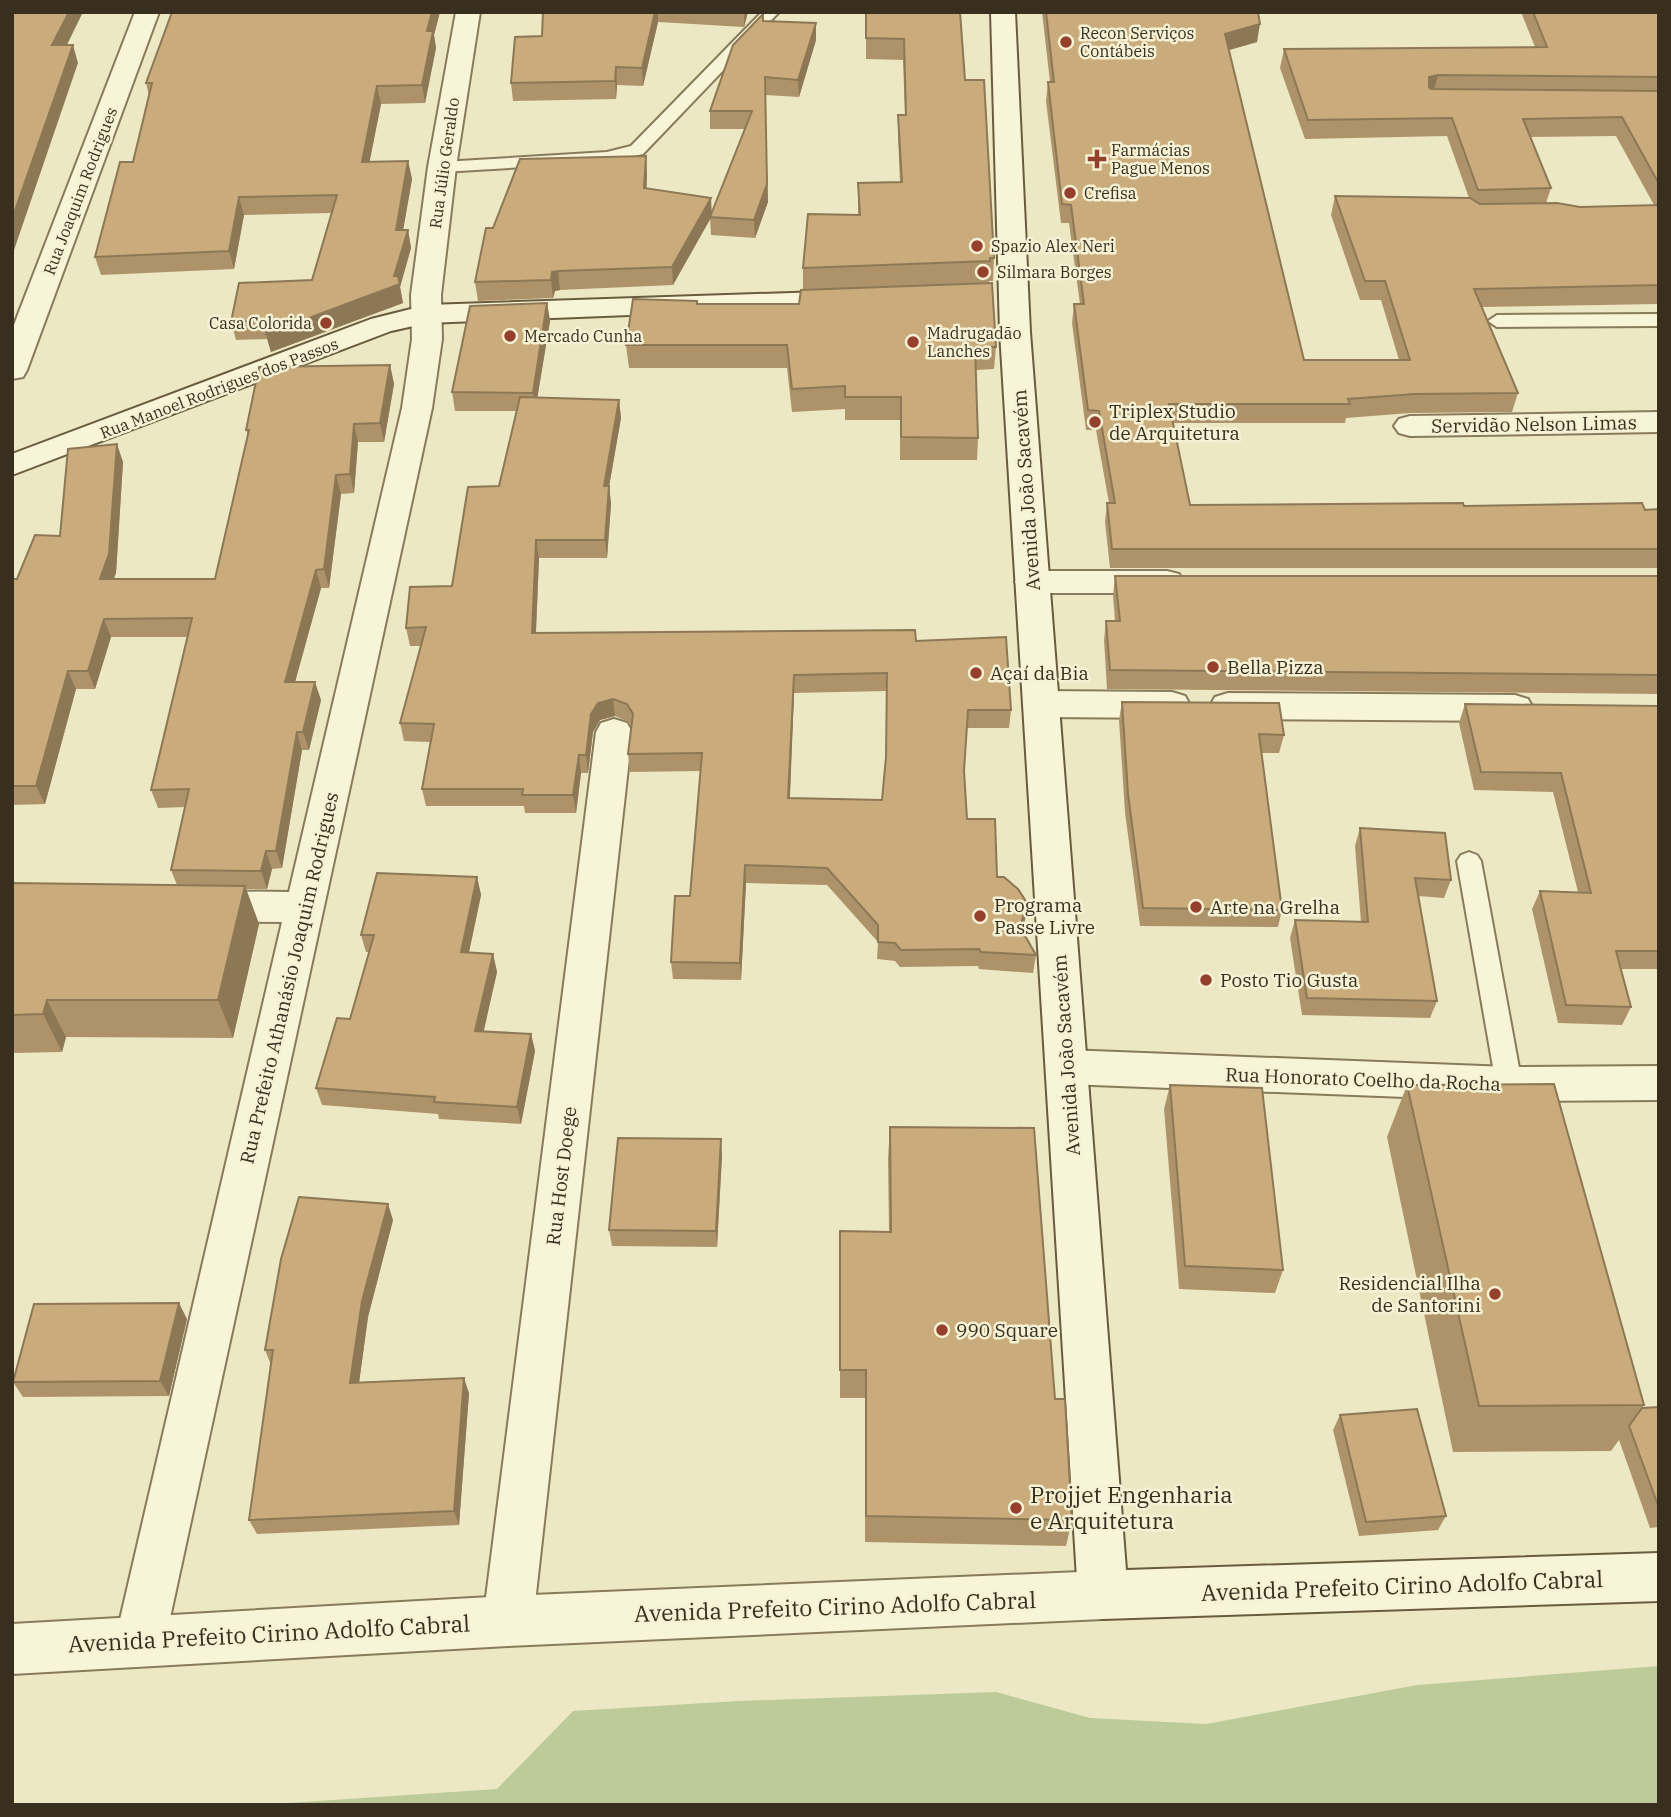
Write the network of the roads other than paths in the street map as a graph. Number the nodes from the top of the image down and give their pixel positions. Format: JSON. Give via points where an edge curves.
{"nodes":[{"id":1,"x":147,"y":12,"type":"edge"},
{"id":2,"x":468,"y":12,"type":"edge"},
{"id":3,"x":771,"y":12,"type":"edge"},
{"id":4,"x":1003,"y":12,"type":"edge"},
{"id":5,"x":442,"y":167,"type":"junction"},
{"id":6,"x":876,"y":299,"type":"edge"},
{"id":7,"x":427,"y":314,"type":"junction"},
{"id":8,"x":1659,"y":320,"type":"edge"},
{"id":9,"x":1497,"y":321,"type":"dead end"},
{"id":10,"x":12,"y":370,"type":"edge"},
{"id":11,"x":1659,"y":422,"type":"edge"},
{"id":12,"x":1409,"y":426,"type":"dead end"},
{"id":13,"x":12,"y":466,"type":"edge"},
{"id":14,"x":1032,"y":582,"type":"junction"},
{"id":15,"x":1199,"y":582,"type":"edge"},
{"id":16,"x":1041,"y":704,"type":"junction"},
{"id":17,"x":1549,"y":709,"type":"edge"},
{"id":18,"x":614,"y":732,"type":"dead end"},
{"id":19,"x":1469,"y":861,"type":"dead end"},
{"id":20,"x":166,"y":905,"type":"edge"},
{"id":21,"x":306,"y":907,"type":"junction"},
{"id":22,"x":1067,"y":1067,"type":"junction"},
{"id":23,"x":1659,"y":1083,"type":"edge"},
{"id":24,"x":1509,"y":1084,"type":"junction"},
{"id":25,"x":1659,"y":1577,"type":"edge"},
{"id":26,"x":1103,"y":1595,"type":"junction"},
{"id":27,"x":508,"y":1621,"type":"junction"},
{"id":28,"x":140,"y":1641,"type":"junction"},
{"id":29,"x":12,"y":1649,"type":"edge"}],
"edges":[{"from":1,"to":10,"type":"street","name":"Rua Joaquim Rodrigues"},
{"from":2,"to":5,"type":"street","name":"Rua Júlio Geraldo"},
{"from":3,"to":5,"type":"lane","via":[[637,150],[607,157]]},
{"from":4,"to":14,"type":"street","name":"Avenida João Sacavém","via":[[1000,294]]},
{"from":5,"to":7,"type":"street","name":"Rua Júlio Geraldo"},
{"from":6,"to":7,"type":"street","name":"Rua Manoel Rodrigues dos Passos"},
{"from":7,"to":13,"type":"street","name":"Rua Manoel Rodrigues dos Passos","via":[[381,326]]},
{"from":7,"to":21,"type":"street","name":"Rua Prefeito Athanásio Joaquim Rodrigues","via":[[416,408]]},
{"from":8,"to":9,"type":"lane"},
{"from":11,"to":12,"type":"street","name":"Servidão Nelson Limas"},
{"from":14,"to":15,"type":"street"},
{"from":14,"to":16,"type":"street","name":"Avenida João Sacavém"},
{"from":16,"to":17,"type":"street"},
{"from":16,"to":22,"type":"street","name":"Avenida João Sacavém"},
{"from":18,"to":27,"type":"street","name":"Rua Host Doege"},
{"from":19,"to":24,"type":"lane"},
{"from":20,"to":21,"type":"street"},
{"from":21,"to":28,"type":"street","name":"Rua Prefeito Athanásio Joaquim Rodrigues"},
{"from":22,"to":24,"type":"street","name":"Rua Honorato Coelho da Rocha"},
{"from":22,"to":26,"type":"street","name":"Avenida João Sacavém"},
{"from":23,"to":24,"type":"street","name":"Rua Honorato Coelho da Rocha"},
{"from":25,"to":26,"type":"street","name":"Avenida Prefeito Cirino Adolfo Cabral"},
{"from":26,"to":27,"type":"street","name":"Avenida Prefeito Cirino Adolfo Cabral"},
{"from":27,"to":28,"type":"street","name":"Avenida Prefeito Cirino Adolfo Cabral"},
{"from":28,"to":29,"type":"street","name":"Avenida Prefeito Cirino Adolfo Cabral"}]}
